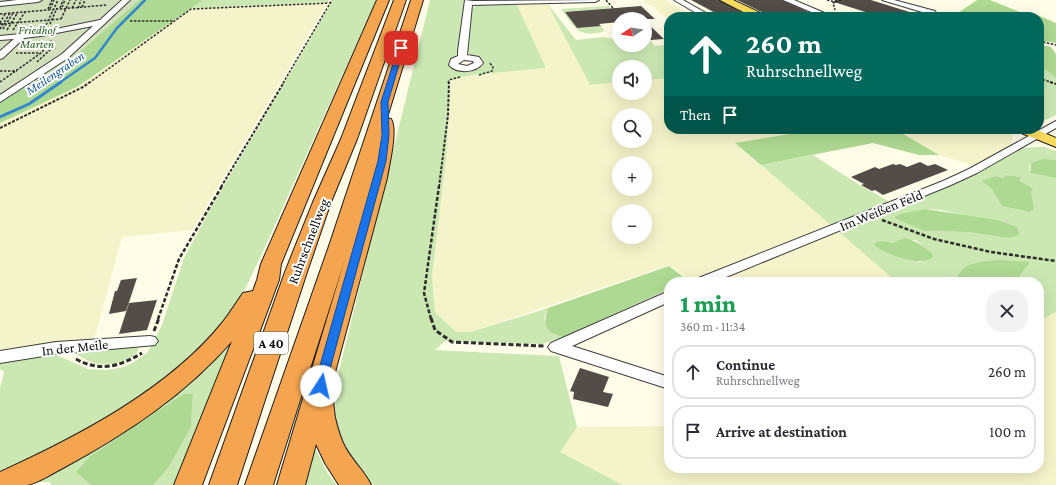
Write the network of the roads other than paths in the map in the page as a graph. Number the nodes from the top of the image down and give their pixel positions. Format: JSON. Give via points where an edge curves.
{"nodes":[{"id":1,"x":38,"y":0,"type":"edge"},
{"id":2,"x":383,"y":0,"type":"edge"},
{"id":3,"x":400,"y":0,"type":"edge"},
{"id":4,"x":416,"y":0,"type":"edge"},
{"id":5,"x":595,"y":0,"type":"edge"},
{"id":6,"x":678,"y":0,"type":"edge"},
{"id":7,"x":725,"y":0,"type":"edge"},
{"id":8,"x":787,"y":0,"type":"edge"},
{"id":9,"x":886,"y":0,"type":"edge"},
{"id":10,"x":124,"y":2,"type":"edge"},
{"id":11,"x":469,"y":2,"type":"edge"},
{"id":12,"x":0,"y":4,"type":"edge"},
{"id":13,"x":700,"y":12,"type":"edge"},
{"id":14,"x":750,"y":12,"type":"edge"},
{"id":15,"x":817,"y":12,"type":"edge"},
{"id":16,"x":928,"y":12,"type":"edge"},
{"id":17,"x":103,"y":21,"type":"junction"},
{"id":18,"x":2,"y":37,"type":"edge"},
{"id":19,"x":21,"y":37,"type":"junction"},
{"id":20,"x":5,"y":52,"type":"edge"},
{"id":21,"x":478,"y":60,"type":"road end"},
{"id":22,"x":0,"y":99,"type":"edge"},
{"id":23,"x":384,"y":102,"type":"junction"},
{"id":24,"x":1056,"y":124,"type":"edge"},
{"id":25,"x":1044,"y":131,"type":"edge"},
{"id":26,"x":1038,"y":135,"type":"joint"},
{"id":27,"x":1056,"y":143,"type":"edge"},
{"id":28,"x":271,"y":264,"type":"junction"},
{"id":29,"x":714,"y":277,"type":"edge"},
{"id":30,"x":664,"y":298,"type":"edge"},
{"id":31,"x":150,"y":340,"type":"road end"},
{"id":32,"x":0,"y":357,"type":"edge"},
{"id":33,"x":324,"y":369,"type":"junction"},
{"id":34,"x":664,"y":381,"type":"edge"},
{"id":35,"x":0,"y":485,"type":"edge"},
{"id":36,"x":188,"y":485,"type":"edge"},
{"id":37,"x":223,"y":485,"type":"edge"},
{"id":38,"x":259,"y":485,"type":"edge"},
{"id":39,"x":291,"y":485,"type":"edge"},
{"id":40,"x":357,"y":485,"type":"edge"}],
"edges":[{"from":1,"to":12,"type":"street"},
{"from":2,"to":28,"type":"highway"},
{"from":3,"to":37,"type":"highway","name":"Ruhrschnellweg","number":"A 40","via":[[349,139],[296,272]]},
{"from":4,"to":23,"type":"highway","name":"Ruhrschnellweg","number":"A 40"},
{"from":5,"to":11,"type":"street"},
{"from":6,"to":13,"type":"street"},
{"from":7,"to":14,"type":"main road"},
{"from":8,"to":15,"type":"street"},
{"from":9,"to":16,"type":"street"},
{"from":10,"to":17,"type":"street"},
{"from":11,"to":21,"type":"street","via":[[462,58],[454,60],[453,65],[469,68],[478,65]]},
{"from":17,"to":19,"type":"street"},
{"from":17,"to":22,"type":"street","via":[[65,56]]},
{"from":18,"to":19,"type":"street"},
{"from":19,"to":20,"type":"street"},
{"from":23,"to":33,"type":"highway","via":[[385,135],[382,161]]},
{"from":23,"to":38,"type":"highway","name":"Ruhrschnellweg","number":"A 40"},
{"from":24,"to":25,"type":"street","name":"Im Weißen Feld"},
{"from":26,"to":27,"type":"main road"},
{"from":26,"to":29,"type":"street","name":"Im Weißen Feld","via":[[966,174]]},
{"from":28,"to":35,"type":"highway","via":[[263,273],[237,320],[208,354],[172,385],[148,403],[58,458]]},
{"from":28,"to":36,"type":"highway","via":[[268,280]]},
{"from":30,"to":34,"type":"street","via":[[556,347]]},
{"from":31,"to":32,"type":"street","name":"In der Meile","via":[[56,348]]},
{"from":33,"to":39,"type":"highway"},
{"from":33,"to":40,"type":"highway","via":[[320,398],[324,429],[336,458]]}]}
